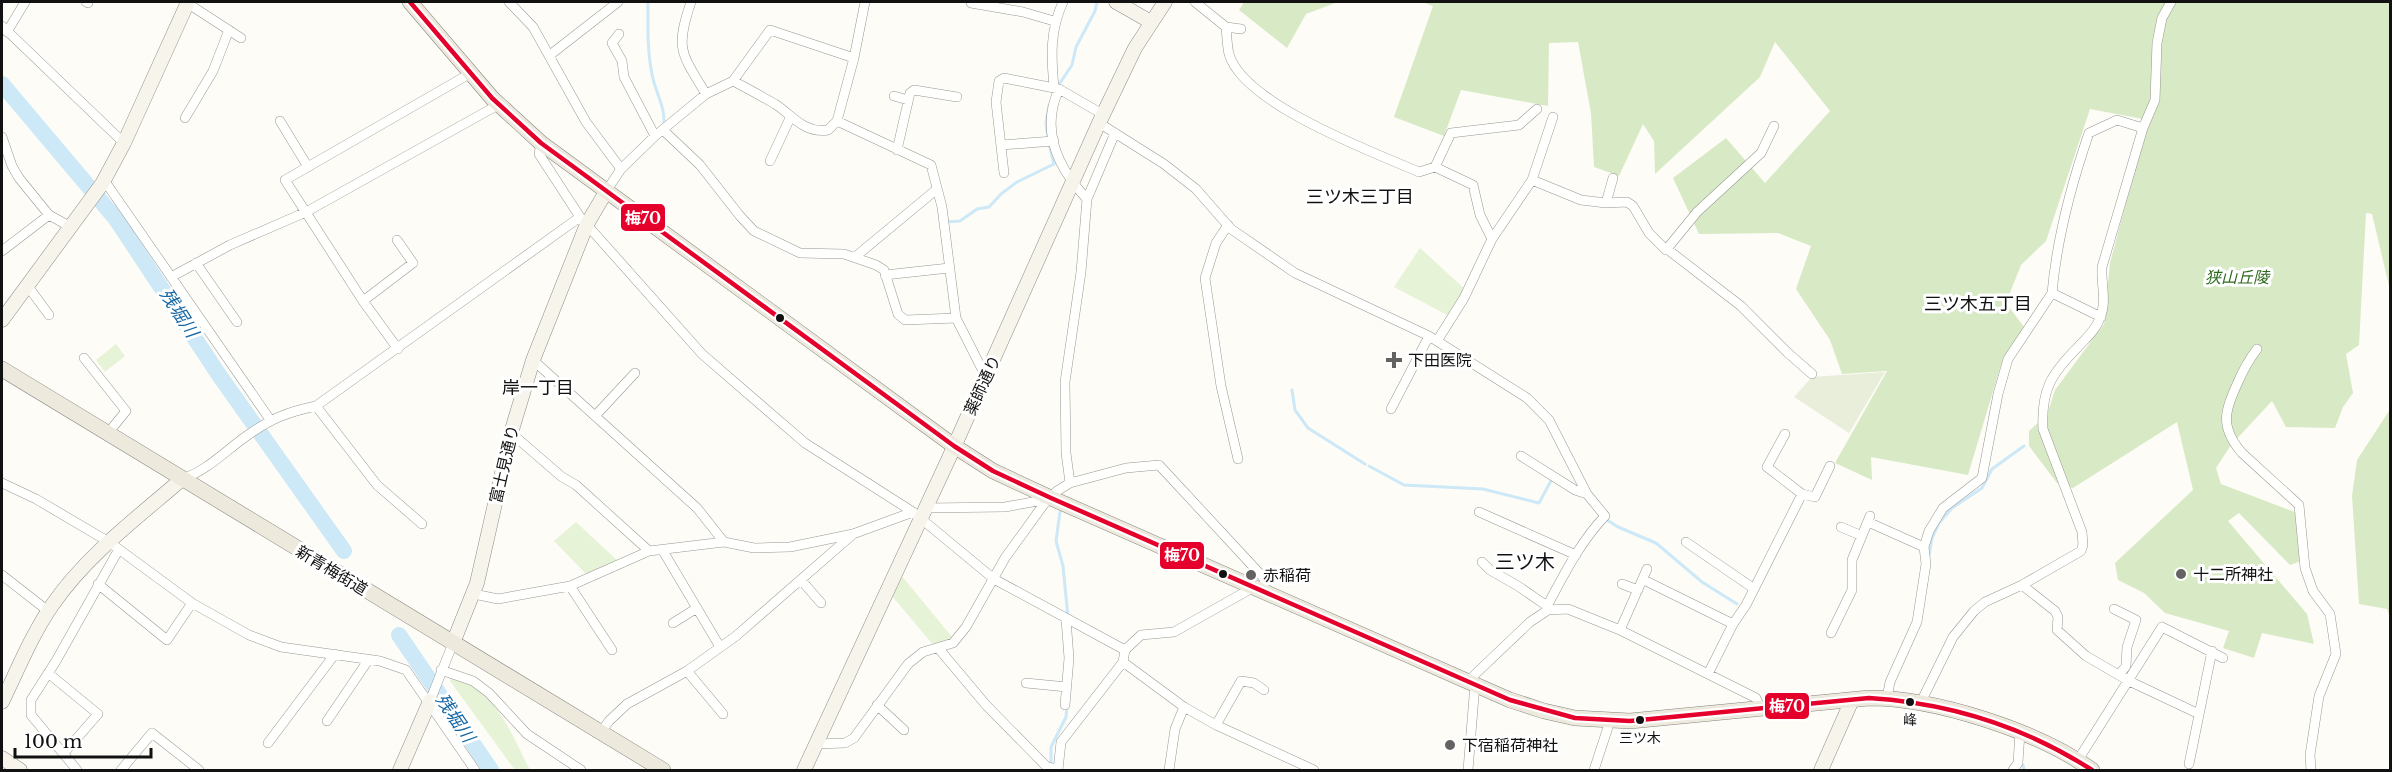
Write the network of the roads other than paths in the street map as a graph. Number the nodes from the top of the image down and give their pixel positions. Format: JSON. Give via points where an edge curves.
{"nodes":[{"id":1,"x":25,"y":2,"type":"edge"},
{"id":2,"x":187,"y":2,"type":"edge"},
{"id":3,"x":509,"y":2,"type":"edge"},
{"id":4,"x":618,"y":2,"type":"edge"},
{"id":5,"x":691,"y":2,"type":"edge"},
{"id":6,"x":865,"y":2,"type":"edge"},
{"id":7,"x":1063,"y":2,"type":"edge"},
{"id":8,"x":1116,"y":2,"type":"edge"},
{"id":9,"x":1165,"y":2,"type":"edge"},
{"id":10,"x":1195,"y":2,"type":"edge"},
{"id":11,"x":2172,"y":2,"type":"edge"},
{"id":12,"x":414,"y":3,"type":"edge"},
{"id":13,"x":971,"y":3,"type":"dead end"},
{"id":14,"x":1054,"y":21,"type":"junction"},
{"id":15,"x":1151,"y":22,"type":"junction"},
{"id":16,"x":1226,"y":27,"type":"junction"},
{"id":17,"x":4,"y":29,"type":"edge"},
{"id":18,"x":1241,"y":29,"type":"dead end"},
{"id":19,"x":229,"y":30,"type":"junction"},
{"id":20,"x":619,"y":34,"type":"dead end"},
{"id":21,"x":241,"y":38,"type":"dead end"},
{"id":22,"x":550,"y":55,"type":"junction"},
{"id":23,"x":854,"y":57,"type":"junction"},
{"id":24,"x":471,"y":73,"type":"junction"},
{"id":25,"x":733,"y":81,"type":"junction"},
{"id":26,"x":1056,"y":88,"type":"junction"},
{"id":27,"x":706,"y":94,"type":"junction"},
{"id":28,"x":894,"y":96,"type":"dead end"},
{"id":29,"x":957,"y":97,"type":"dead end"},
{"id":30,"x":908,"y":100,"type":"junction"},
{"id":31,"x":498,"y":105,"type":"junction"},
{"id":32,"x":1537,"y":109,"type":"dead end"},
{"id":33,"x":1553,"y":117,"type":"dead end"},
{"id":34,"x":185,"y":118,"type":"dead end"},
{"id":35,"x":790,"y":118,"type":"junction"},
{"id":36,"x":1102,"y":119,"type":"junction"},
{"id":37,"x":280,"y":121,"type":"dead end"},
{"id":38,"x":837,"y":121,"type":"junction"},
{"id":39,"x":1774,"y":126,"type":"dead end"},
{"id":40,"x":2144,"y":128,"type":"junction"},
{"id":41,"x":663,"y":130,"type":"junction"},
{"id":42,"x":1115,"y":133,"type":"junction"},
{"id":43,"x":655,"y":136,"type":"junction"},
{"id":44,"x":2,"y":137,"type":"edge"},
{"id":45,"x":1049,"y":141,"type":"junction"},
{"id":46,"x":124,"y":143,"type":"junction"},
{"id":47,"x":541,"y":143,"type":"junction"},
{"id":48,"x":1001,"y":145,"type":"junction"},
{"id":49,"x":897,"y":150,"type":"junction"},
{"id":50,"x":770,"y":161,"type":"dead end"},
{"id":51,"x":1435,"y":166,"type":"junction"},
{"id":52,"x":308,"y":167,"type":"junction"},
{"id":53,"x":621,"y":169,"type":"junction"},
{"id":54,"x":1004,"y":173,"type":"dead end"},
{"id":55,"x":1613,"y":178,"type":"dead end"},
{"id":56,"x":1532,"y":180,"type":"junction"},
{"id":57,"x":103,"y":182,"type":"junction"},
{"id":58,"x":1073,"y":184,"type":"junction"},
{"id":59,"x":937,"y":189,"type":"junction"},
{"id":60,"x":607,"y":190,"type":"junction"},
{"id":61,"x":1087,"y":199,"type":"junction"},
{"id":62,"x":1606,"y":203,"type":"junction"},
{"id":63,"x":306,"y":212,"type":"junction"},
{"id":64,"x":49,"y":215,"type":"junction"},
{"id":65,"x":584,"y":221,"type":"junction"},
{"id":66,"x":1228,"y":225,"type":"junction"},
{"id":67,"x":71,"y":227,"type":"junction"},
{"id":68,"x":1492,"y":238,"type":"junction"},
{"id":69,"x":397,"y":240,"type":"dead end"},
{"id":70,"x":1667,"y":249,"type":"junction"},
{"id":71,"x":2,"y":251,"type":"edge"},
{"id":72,"x":855,"y":257,"type":"junction"},
{"id":73,"x":196,"y":263,"type":"junction"},
{"id":74,"x":949,"y":268,"type":"junction"},
{"id":75,"x":885,"y":275,"type":"junction"},
{"id":76,"x":171,"y":277,"type":"junction"},
{"id":77,"x":27,"y":285,"type":"junction"},
{"id":78,"x":2052,"y":293,"type":"junction"},
{"id":79,"x":363,"y":301,"type":"junction"},
{"id":80,"x":49,"y":315,"type":"dead end"},
{"id":81,"x":2101,"y":317,"type":"junction"},
{"id":82,"x":956,"y":318,"type":"junction"},
{"id":83,"x":2,"y":320,"type":"edge"},
{"id":84,"x":237,"y":322,"type":"dead end"},
{"id":85,"x":1433,"y":338,"type":"junction"},
{"id":86,"x":398,"y":349,"type":"junction"},
{"id":87,"x":2257,"y":349,"type":"dead end"},
{"id":88,"x":84,"y":358,"type":"dead end"},
{"id":89,"x":533,"y":360,"type":"junction"},
{"id":90,"x":2,"y":369,"type":"edge"},
{"id":91,"x":634,"y":373,"type":"dead end"},
{"id":92,"x":1812,"y":374,"type":"dead end"},
{"id":93,"x":986,"y":377,"type":"junction"},
{"id":94,"x":316,"y":406,"type":"junction"},
{"id":95,"x":1391,"y":409,"type":"dead end"},
{"id":96,"x":595,"y":416,"type":"junction"},
{"id":97,"x":270,"y":422,"type":"junction"},
{"id":98,"x":511,"y":433,"type":"junction"},
{"id":99,"x":108,"y":434,"type":"junction"},
{"id":100,"x":1785,"y":434,"type":"dead end"},
{"id":101,"x":954,"y":446,"type":"junction"},
{"id":102,"x":1521,"y":456,"type":"dead end"},
{"id":103,"x":1238,"y":459,"type":"dead end"},
{"id":104,"x":1830,"y":465,"type":"dead end"},
{"id":105,"x":182,"y":479,"type":"junction"},
{"id":106,"x":2,"y":483,"type":"edge"},
{"id":107,"x":1070,"y":483,"type":"junction"},
{"id":108,"x":1587,"y":494,"type":"junction"},
{"id":109,"x":1802,"y":494,"type":"junction"},
{"id":110,"x":1051,"y":498,"type":"junction"},
{"id":111,"x":1479,"y":512,"type":"dead end"},
{"id":112,"x":920,"y":513,"type":"junction"},
{"id":113,"x":422,"y":524,"type":"dead end"},
{"id":114,"x":1841,"y":527,"type":"dead end"},
{"id":115,"x":854,"y":534,"type":"junction"},
{"id":116,"x":1862,"y":536,"type":"junction"},
{"id":117,"x":724,"y":542,"type":"junction"},
{"id":118,"x":1686,"y":542,"type":"dead end"},
{"id":119,"x":114,"y":546,"type":"junction"},
{"id":120,"x":1924,"y":547,"type":"junction"},
{"id":121,"x":649,"y":551,"type":"junction"},
{"id":122,"x":663,"y":551,"type":"junction"},
{"id":123,"x":1576,"y":555,"type":"junction"},
{"id":124,"x":1482,"y":562,"type":"dead end"},
{"id":125,"x":1647,"y":569,"type":"dead end"},
{"id":126,"x":2,"y":575,"type":"edge"},
{"id":127,"x":994,"y":579,"type":"junction"},
{"id":128,"x":801,"y":580,"type":"junction"},
{"id":129,"x":1648,"y":582,"type":"dead end"},
{"id":130,"x":98,"y":584,"type":"junction"},
{"id":131,"x":1622,"y":584,"type":"dead end"},
{"id":132,"x":2022,"y":585,"type":"junction"},
{"id":133,"x":570,"y":586,"type":"junction"},
{"id":134,"x":1753,"y":588,"type":"junction"},
{"id":135,"x":1258,"y":589,"type":"junction"},
{"id":136,"x":1638,"y":590,"type":"junction"},
{"id":137,"x":474,"y":594,"type":"junction"},
{"id":138,"x":192,"y":603,"type":"junction"},
{"id":139,"x":821,"y":603,"type":"dead end"},
{"id":140,"x":697,"y":608,"type":"junction"},
{"id":141,"x":1547,"y":608,"type":"junction"},
{"id":142,"x":2114,"y":609,"type":"dead end"},
{"id":143,"x":48,"y":611,"type":"junction"},
{"id":144,"x":1068,"y":620,"type":"junction"},
{"id":145,"x":673,"y":623,"type":"dead end"},
{"id":146,"x":1733,"y":624,"type":"junction"},
{"id":147,"x":1620,"y":630,"type":"junction"},
{"id":148,"x":1831,"y":633,"type":"dead end"},
{"id":149,"x":453,"y":643,"type":"junction"},
{"id":150,"x":720,"y":647,"type":"junction"},
{"id":151,"x":939,"y":649,"type":"junction"},
{"id":152,"x":612,"y":650,"type":"dead end"},
{"id":153,"x":1125,"y":650,"type":"junction"},
{"id":154,"x":2212,"y":651,"type":"junction"},
{"id":155,"x":335,"y":654,"type":"junction"},
{"id":156,"x":2223,"y":658,"type":"dead end"},
{"id":157,"x":369,"y":659,"type":"junction"},
{"id":158,"x":1123,"y":662,"type":"junction"},
{"id":159,"x":441,"y":671,"type":"junction"},
{"id":160,"x":687,"y":671,"type":"junction"},
{"id":161,"x":48,"y":673,"type":"junction"},
{"id":162,"x":1708,"y":674,"type":"junction"},
{"id":163,"x":2119,"y":675,"type":"junction"},
{"id":164,"x":2129,"y":681,"type":"junction"},
{"id":165,"x":1471,"y":682,"type":"junction"},
{"id":166,"x":1026,"y":683,"type":"dead end"},
{"id":167,"x":1067,"y":687,"type":"junction"},
{"id":168,"x":1264,"y":690,"type":"dead end"},
{"id":169,"x":1887,"y":698,"type":"junction"},
{"id":170,"x":1852,"y":700,"type":"junction"},
{"id":171,"x":2,"y":702,"type":"edge"},
{"id":172,"x":430,"y":702,"type":"junction"},
{"id":173,"x":1921,"y":702,"type":"junction"},
{"id":174,"x":877,"y":705,"type":"junction"},
{"id":175,"x":1065,"y":705,"type":"dead end"},
{"id":176,"x":1184,"y":706,"type":"junction"},
{"id":177,"x":1761,"y":710,"type":"junction"},
{"id":178,"x":723,"y":714,"type":"dead end"},
{"id":179,"x":2199,"y":714,"type":"junction"},
{"id":180,"x":327,"y":721,"type":"dead end"},
{"id":181,"x":1610,"y":721,"type":"junction"},
{"id":182,"x":1216,"y":724,"type":"junction"},
{"id":183,"x":904,"y":730,"type":"dead end"},
{"id":184,"x":601,"y":732,"type":"junction"},
{"id":185,"x":2020,"y":732,"type":"junction"},
{"id":186,"x":268,"y":743,"type":"dead end"},
{"id":187,"x":816,"y":744,"type":"junction"},
{"id":188,"x":64,"y":753,"type":"junction"},
{"id":189,"x":2,"y":758,"type":"edge"},
{"id":190,"x":2078,"y":760,"type":"junction"},
{"id":191,"x":2189,"y":765,"type":"dead end"},
{"id":192,"x":1302,"y":768,"type":"edge"},
{"id":193,"x":1058,"y":770,"type":"edge"},
{"id":194,"x":20,"y":771,"type":"edge"},
{"id":195,"x":77,"y":771,"type":"edge"},
{"id":196,"x":121,"y":771,"type":"edge"},
{"id":197,"x":199,"y":771,"type":"edge"},
{"id":198,"x":400,"y":771,"type":"edge"},
{"id":199,"x":475,"y":771,"type":"edge"},
{"id":200,"x":581,"y":771,"type":"edge"},
{"id":201,"x":663,"y":771,"type":"edge"},
{"id":202,"x":804,"y":771,"type":"edge"},
{"id":203,"x":1169,"y":771,"type":"edge"},
{"id":204,"x":1314,"y":771,"type":"edge"},
{"id":205,"x":1468,"y":771,"type":"edge"},
{"id":206,"x":1594,"y":771,"type":"edge"},
{"id":207,"x":1821,"y":771,"type":"edge"},
{"id":208,"x":2013,"y":771,"type":"edge"},
{"id":209,"x":2092,"y":771,"type":"edge"},
{"id":210,"x":2311,"y":771,"type":"edge"}],
"edges":[{"from":1,"to":17,"type":"street"},
{"from":2,"to":19,"type":"street"},
{"from":2,"to":46,"type":"street"},
{"from":3,"to":22,"type":"street","via":[[533,27]]},
{"from":4,"to":22,"type":"street"},
{"from":5,"to":27,"type":"street","via":[[683,32],[684,58]]},
{"from":6,"to":23,"type":"street"},
{"from":7,"to":14,"type":"street"},
{"from":8,"to":15,"type":"street"},
{"from":9,"to":15,"type":"street","name":"薬師通り"},
{"from":10,"to":16,"type":"street"},
{"from":11,"to":40,"type":"street","via":[[2162,18],[2155,100]]},
{"from":12,"to":24,"type":"main road"},
{"from":13,"to":14,"type":"street"},
{"from":14,"to":26,"type":"street","via":[[1052,60]]},
{"from":15,"to":36,"type":"street","name":"薬師通り"},
{"from":16,"to":18,"type":"street"},
{"from":16,"to":51,"type":"street","via":[[1234,65],[1266,99],[1419,172]]},
{"from":17,"to":46,"type":"street"},
{"from":19,"to":21,"type":"street"},
{"from":19,"to":34,"type":"street","via":[[213,71]]},
{"from":20,"to":43,"type":"street","via":[[612,43],[622,61],[624,77]]},
{"from":22,"to":53,"type":"street","via":[[586,122]]},
{"from":23,"to":25,"type":"street","via":[[770,30]]},
{"from":23,"to":38,"type":"street"},
{"from":24,"to":31,"type":"main road"},
{"from":24,"to":52,"type":"street"},
{"from":25,"to":27,"type":"street"},
{"from":25,"to":35,"type":"street","via":[[777,105]]},
{"from":26,"to":36,"type":"street"},
{"from":26,"to":45,"type":"street"},
{"from":26,"to":48,"type":"street","via":[[1004,78],[999,81],[996,102]]},
{"from":27,"to":41,"type":"street"},
{"from":28,"to":30,"type":"street"},
{"from":29,"to":30,"type":"street","via":[[914,90]]},
{"from":30,"to":49,"type":"street"},
{"from":31,"to":47,"type":"main road"},
{"from":31,"to":63,"type":"street"},
{"from":32,"to":51,"type":"street","via":[[1519,125],[1451,133]]},
{"from":33,"to":56,"type":"street"},
{"from":35,"to":38,"type":"street","via":[[815,130],[828,129]]},
{"from":35,"to":50,"type":"street"},
{"from":36,"to":42,"type":"street"},
{"from":36,"to":58,"type":"street","name":"薬師通り"},
{"from":37,"to":52,"type":"street"},
{"from":38,"to":49,"type":"street"},
{"from":39,"to":70,"type":"street","via":[[1761,153],[1697,212]]},
{"from":40,"to":78,"type":"street","via":[[2117,120],[2089,133],[2073,179]]},
{"from":40,"to":81,"type":"street","via":[[2105,257]]},
{"from":41,"to":43,"type":"street"},
{"from":41,"to":72,"type":"street","via":[[700,165],[754,231],[800,253]]},
{"from":42,"to":61,"type":"street"},
{"from":42,"to":66,"type":"street","via":[[1196,189]]},
{"from":43,"to":53,"type":"street"},
{"from":44,"to":64,"type":"street","via":[[19,178]]},
{"from":45,"to":48,"type":"street"},
{"from":45,"to":58,"type":"street"},
{"from":46,"to":57,"type":"street"},
{"from":47,"to":60,"type":"main road"},
{"from":47,"to":65,"type":"street","via":[[538,154]]},
{"from":48,"to":54,"type":"street"},
{"from":49,"to":59,"type":"street","via":[[931,165]]},
{"from":51,"to":68,"type":"street","via":[[1473,185],[1480,215]]},
{"from":52,"to":63,"type":"street","via":[[285,180]]},
{"from":53,"to":60,"type":"street"},
{"from":55,"to":62,"type":"street"},
{"from":56,"to":62,"type":"street","via":[[1581,200]]},
{"from":56,"to":68,"type":"street"},
{"from":57,"to":67,"type":"street"},
{"from":57,"to":76,"type":"street"},
{"from":58,"to":61,"type":"street"},
{"from":58,"to":93,"type":"street","name":"薬師通り"},
{"from":59,"to":72,"type":"street"},
{"from":59,"to":74,"type":"street"},
{"from":60,"to":65,"type":"street","name":"富士見通り"},
{"from":60,"to":101,"type":"main road"},
{"from":61,"to":107,"type":"street","via":[[1065,382]]},
{"from":62,"to":70,"type":"street","via":[[1627,202],[1633,206],[1649,233]]},
{"from":63,"to":73,"type":"street"},
{"from":63,"to":79,"type":"street"},
{"from":64,"to":67,"type":"street"},
{"from":64,"to":71,"type":"street"},
{"from":65,"to":86,"type":"street"},
{"from":65,"to":89,"type":"street","name":"富士見通り"},
{"from":65,"to":112,"type":"street","via":[[702,354],[805,443]]},
{"from":66,"to":85,"type":"street","via":[[1295,273]]},
{"from":66,"to":103,"type":"street","via":[[1216,243],[1205,278],[1222,395]]},
{"from":67,"to":77,"type":"street"},
{"from":68,"to":85,"type":"street","via":[[1464,298]]},
{"from":69,"to":79,"type":"street","via":[[413,263]]},
{"from":70,"to":92,"type":"street","via":[[1741,306]]},
{"from":72,"to":75,"type":"street","via":[[876,265]]},
{"from":73,"to":76,"type":"street"},
{"from":73,"to":84,"type":"street"},
{"from":74,"to":75,"type":"street"},
{"from":74,"to":82,"type":"street"},
{"from":75,"to":82,"type":"street","via":[[898,314],[905,320]]},
{"from":76,"to":97,"type":"street"},
{"from":77,"to":80,"type":"street"},
{"from":77,"to":83,"type":"street"},
{"from":78,"to":81,"type":"street"},
{"from":78,"to":120,"type":"street","via":[[2008,359],[1982,478],[1943,508]]},
{"from":79,"to":86,"type":"street"},
{"from":81,"to":132,"type":"street","via":[[2051,379],[2042,412],[2043,429],[2082,532],[2083,545],[2081,551]]},
{"from":82,"to":93,"type":"street"},
{"from":85,"to":95,"type":"street"},
{"from":85,"to":108,"type":"street","via":[[1527,398],[1550,420]]},
{"from":86,"to":94,"type":"street"},
{"from":87,"to":210,"type":"street","via":[[2245,364],[2227,408],[2227,428],[2242,453],[2299,505],[2305,568],[2333,626],[2336,654],[2319,696]]},
{"from":88,"to":99,"type":"street","via":[[126,411]]},
{"from":89,"to":96,"type":"street"},
{"from":89,"to":98,"type":"street","name":"富士見通り"},
{"from":90,"to":99,"type":"main road","name":"新青梅街道"},
{"from":91,"to":96,"type":"street"},
{"from":93,"to":101,"type":"street","name":"薬師通り"},
{"from":94,"to":97,"type":"street","via":[[287,412]]},
{"from":94,"to":113,"type":"street","via":[[377,485]]},
{"from":96,"to":117,"type":"street","via":[[697,508]]},
{"from":97,"to":105,"type":"street","via":[[195,475]]},
{"from":98,"to":121,"type":"street"},
{"from":98,"to":137,"type":"street","name":"富士見通り"},
{"from":99,"to":105,"type":"main road","name":"新青梅街道"},
{"from":100,"to":109,"type":"street","via":[[1767,467]]},
{"from":101,"to":110,"type":"main road","via":[[993,471]]},
{"from":101,"to":112,"type":"street","name":"薬師通り"},
{"from":102,"to":108,"type":"street"},
{"from":104,"to":109,"type":"street","via":[[1815,496]]},
{"from":105,"to":119,"type":"street"},
{"from":105,"to":149,"type":"main road","name":"新青梅街道"},
{"from":106,"to":119,"type":"street"},
{"from":107,"to":110,"type":"street"},
{"from":107,"to":135,"type":"street","via":[[1126,468],[1159,465],[1262,576],[1265,581]]},
{"from":108,"to":123,"type":"street","via":[[1605,516]]},
{"from":109,"to":134,"type":"street"},
{"from":110,"to":112,"type":"street","via":[[1005,507]]},
{"from":110,"to":127,"type":"street","via":[[1005,558]]},
{"from":110,"to":135,"type":"main road"},
{"from":111,"to":123,"type":"street"},
{"from":112,"to":115,"type":"street"},
{"from":112,"to":127,"type":"street"},
{"from":112,"to":187,"type":"street","name":"薬師通り"},
{"from":114,"to":116,"type":"street"},
{"from":115,"to":117,"type":"street","via":[[790,547],[753,548]]},
{"from":115,"to":128,"type":"street"},
{"from":116,"to":120,"type":"street","via":[[1869,519]]},
{"from":116,"to":148,"type":"street","via":[[1852,560],[1852,590]]},
{"from":117,"to":122,"type":"street"},
{"from":118,"to":134,"type":"street"},
{"from":119,"to":130,"type":"street"},
{"from":119,"to":138,"type":"street"},
{"from":119,"to":143,"type":"street","via":[[75,576]]},
{"from":120,"to":169,"type":"street","via":[[1926,564],[1917,622],[1890,682]]},
{"from":121,"to":122,"type":"street"},
{"from":121,"to":133,"type":"street"},
{"from":122,"to":140,"type":"street"},
{"from":123,"to":141,"type":"street"},
{"from":124,"to":141,"type":"street"},
{"from":125,"to":136,"type":"street"},
{"from":126,"to":143,"type":"street"},
{"from":127,"to":144,"type":"street"},
{"from":127,"to":151,"type":"street","via":[[966,627],[953,643]]},
{"from":128,"to":139,"type":"street"},
{"from":128,"to":150,"type":"street"},
{"from":129,"to":146,"type":"street"},
{"from":130,"to":138,"type":"street","via":[[167,640]]},
{"from":130,"to":161,"type":"street"},
{"from":131,"to":136,"type":"street"},
{"from":132,"to":163,"type":"street","via":[[2055,611],[2057,630],[2086,656]]},
{"from":132,"to":173,"type":"street","via":[[1974,611],[1953,637]]},
{"from":133,"to":137,"type":"street","via":[[498,599]]},
{"from":133,"to":152,"type":"street"},
{"from":134,"to":146,"type":"street"},
{"from":135,"to":153,"type":"street","via":[[1174,632],[1141,635]]},
{"from":135,"to":165,"type":"main road"},
{"from":136,"to":147,"type":"street"},
{"from":137,"to":149,"type":"street","name":"富士見通り"},
{"from":138,"to":155,"type":"street","via":[[275,645]]},
{"from":140,"to":145,"type":"street"},
{"from":140,"to":150,"type":"street"},
{"from":141,"to":147,"type":"street","via":[[1568,609]]},
{"from":141,"to":165,"type":"street"},
{"from":142,"to":163,"type":"street","via":[[2136,620],[2127,647],[2126,666]]},
{"from":143,"to":171,"type":"street"},
{"from":144,"to":153,"type":"street"},
{"from":144,"to":167,"type":"street"},
{"from":146,"to":162,"type":"street"},
{"from":147,"to":162,"type":"street"},
{"from":149,"to":159,"type":"street"},
{"from":149,"to":184,"type":"main road","name":"新青梅街道"},
{"from":150,"to":160,"type":"street"},
{"from":151,"to":174,"type":"street","via":[[923,652],[908,664]]},
{"from":151,"to":193,"type":"street","via":[[986,705],[1047,767]]},
{"from":153,"to":158,"type":"street"},
{"from":154,"to":156,"type":"street"},
{"from":154,"to":164,"type":"street","via":[[2162,627]]},
{"from":154,"to":179,"type":"street"},
{"from":155,"to":157,"type":"street"},
{"from":155,"to":186,"type":"street"},
{"from":157,"to":172,"type":"street","via":[[406,670]]},
{"from":157,"to":180,"type":"street"},
{"from":158,"to":176,"type":"street"},
{"from":158,"to":193,"type":"street","via":[[1061,741]]},
{"from":159,"to":172,"type":"street"},
{"from":159,"to":200,"type":"street","via":[[473,681],[527,734]]},
{"from":160,"to":178,"type":"street"},
{"from":160,"to":184,"type":"street","via":[[627,704]]},
{"from":161,"to":188,"type":"street","via":[[31,700],[31,715]]},
{"from":161,"to":188,"type":"street","via":[[98,714]]},
{"from":162,"to":177,"type":"street","via":[[1756,698]]},
{"from":163,"to":164,"type":"street"},
{"from":164,"to":179,"type":"street"},
{"from":164,"to":190,"type":"street"},
{"from":165,"to":181,"type":"main road","via":[[1544,711]]},
{"from":165,"to":205,"type":"street"},
{"from":166,"to":167,"type":"street"},
{"from":167,"to":175,"type":"street"},
{"from":168,"to":182,"type":"street","via":[[1254,682],[1242,681]]},
{"from":169,"to":170,"type":"main road"},
{"from":169,"to":173,"type":"main road"},
{"from":170,"to":177,"type":"main road"},
{"from":170,"to":207,"type":"street"},
{"from":172,"to":198,"type":"street"},
{"from":172,"to":199,"type":"street"},
{"from":173,"to":185,"type":"main road"},
{"from":174,"to":183,"type":"street"},
{"from":174,"to":187,"type":"street","via":[[854,738],[845,743]]},
{"from":176,"to":182,"type":"street"},
{"from":176,"to":203,"type":"street","via":[[1175,729]]},
{"from":177,"to":181,"type":"main road"},
{"from":179,"to":191,"type":"street"},
{"from":181,"to":206,"type":"street"},
{"from":182,"to":192,"type":"street"},
{"from":184,"to":201,"type":"main road","name":"新青梅街道"},
{"from":185,"to":190,"type":"main road"},
{"from":185,"to":208,"type":"street","via":[[2018,763]]},
{"from":187,"to":202,"type":"street","name":"薬師通り"},
{"from":188,"to":195,"type":"street"},
{"from":189,"to":194,"type":"street"},
{"from":190,"to":209,"type":"main road"},
{"from":192,"to":204,"type":"street"},
{"from":196,"to":197,"type":"street","via":[[152,734]]}]}
